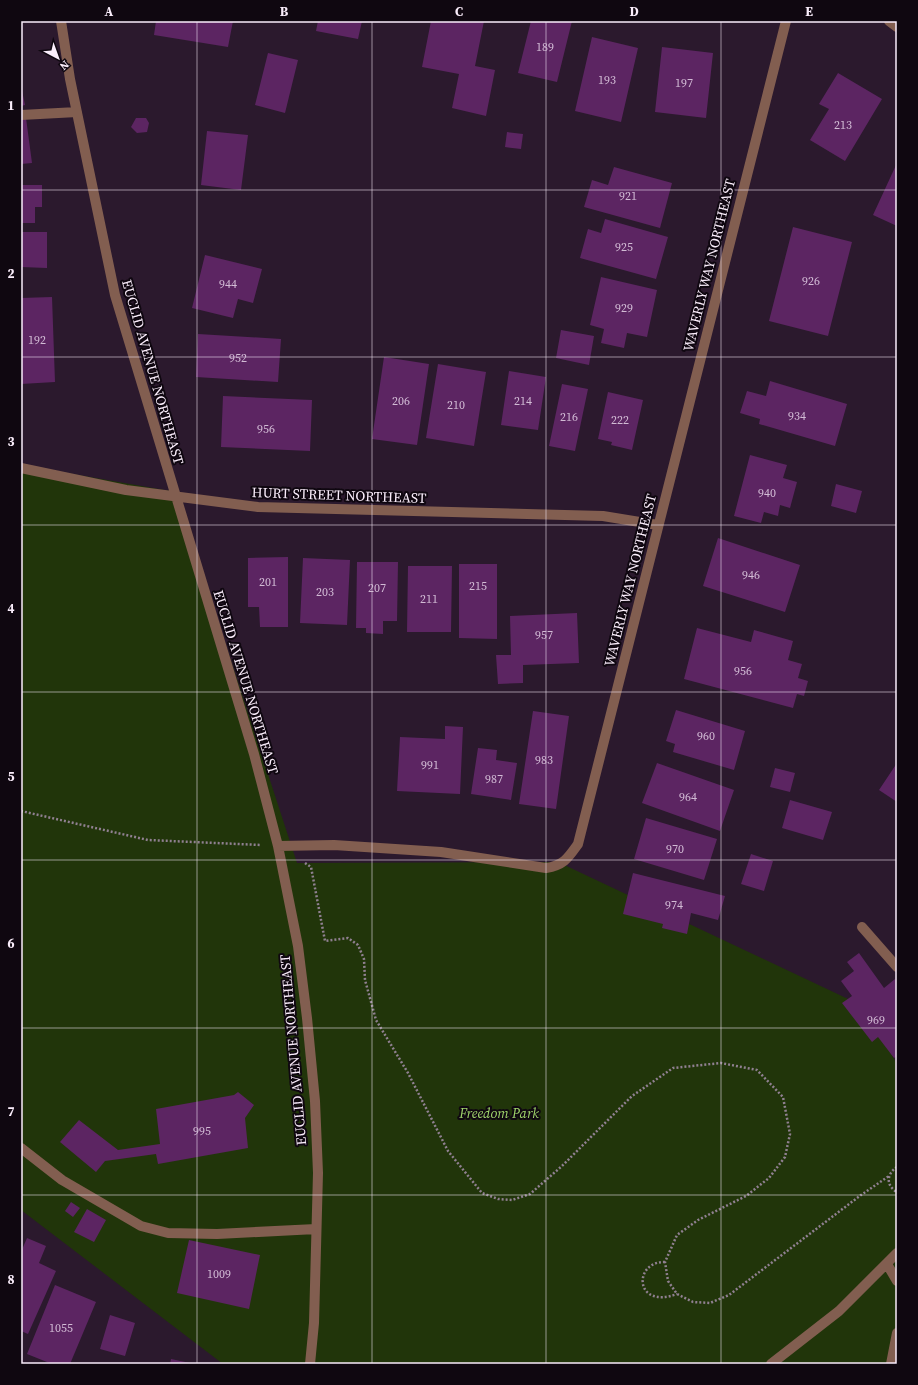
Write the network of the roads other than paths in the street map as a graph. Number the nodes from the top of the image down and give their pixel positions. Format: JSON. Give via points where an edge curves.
{"nodes":[{"id":1,"x":61,"y":21,"type":"edge"},
{"id":2,"x":786,"y":21,"type":"edge"},
{"id":3,"x":889,"y":21,"type":"edge"},
{"id":4,"x":897,"y":27,"type":"edge"},
{"id":5,"x":77,"y":112,"type":"junction"},
{"id":6,"x":21,"y":115,"type":"edge"},
{"id":7,"x":21,"y":468,"type":"edge"},
{"id":8,"x":175,"y":496,"type":"junction"},
{"id":9,"x":658,"y":525,"type":"junction"},
{"id":10,"x":278,"y":846,"type":"junction"},
{"id":11,"x":862,"y":927,"type":"dead end"},
{"id":12,"x":897,"y":967,"type":"edge"},
{"id":13,"x":21,"y":1148,"type":"edge"},
{"id":14,"x":316,"y":1230,"type":"junction"},
{"id":15,"x":897,"y":1253,"type":"edge"},
{"id":16,"x":887,"y":1264,"type":"junction"},
{"id":17,"x":897,"y":1281,"type":"edge"},
{"id":18,"x":897,"y":1333,"type":"edge"},
{"id":19,"x":310,"y":1364,"type":"edge"},
{"id":20,"x":771,"y":1364,"type":"edge"},
{"id":21,"x":891,"y":1364,"type":"edge"}],
"edges":[{"from":1,"to":5,"type":"street","name":"EUCLID AVENUE NORTHEAST"},
{"from":2,"to":9,"type":"street","name":"WAVERLY WAY NORTHEAST"},
{"from":3,"to":4,"type":"street"},
{"from":5,"to":6,"type":"street"},
{"from":5,"to":8,"type":"street","name":"EUCLID AVENUE NORTHEAST","via":[[115,296]]},
{"from":7,"to":8,"type":"street","name":"HURT STREET NORTHEAST","via":[[126,490]]},
{"from":8,"to":9,"type":"street","name":"HURT STREET NORTHEAST","via":[[258,508],[603,516]]},
{"from":8,"to":10,"type":"street","name":"EUCLID AVENUE NORTHEAST","via":[[254,754]]},
{"from":9,"to":10,"type":"street","name":"WAVERLY WAY NORTHEAST","via":[[578,844],[566,860],[546,868],[441,852],[334,845]]},
{"from":10,"to":14,"type":"street","name":"EUCLID AVENUE NORTHEAST","via":[[298,946],[308,1018],[318,1173]]},
{"from":11,"to":12,"type":"street"},
{"from":13,"to":14,"type":"street","via":[[62,1180],[141,1226],[168,1233]]},
{"from":14,"to":19,"type":"street","name":"EUCLID AVENUE NORTHEAST","via":[[314,1323]]},
{"from":15,"to":16,"type":"street"},
{"from":16,"to":17,"type":"street"},
{"from":16,"to":20,"type":"street","via":[[839,1311]]},
{"from":18,"to":21,"type":"street"}]}
